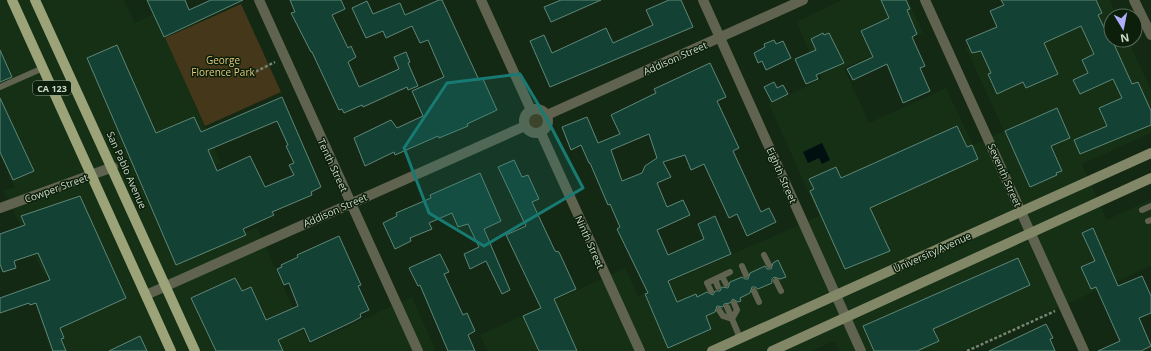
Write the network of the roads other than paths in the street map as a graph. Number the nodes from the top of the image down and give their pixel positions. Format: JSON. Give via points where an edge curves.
{"nodes":[{"id":1,"x":12,"y":0,"type":"edge"},
{"id":2,"x":35,"y":0,"type":"edge"},
{"id":3,"x":259,"y":0,"type":"edge"},
{"id":4,"x":481,"y":0,"type":"edge"},
{"id":5,"x":703,"y":0,"type":"edge"},
{"id":6,"x":803,"y":0,"type":"edge"},
{"id":7,"x":925,"y":0,"type":"edge"},
{"id":8,"x":1134,"y":0,"type":"edge"},
{"id":9,"x":1151,"y":35,"type":"edge"},
{"id":10,"x":720,"y":37,"type":"junction"},
{"id":11,"x":43,"y":68,"type":"junction"},
{"id":12,"x":0,"y":86,"type":"edge"},
{"id":13,"x":531,"y":110,"type":"junction"},
{"id":14,"x":548,"y":115,"type":"junction"},
{"id":15,"x":525,"y":126,"type":"junction"},
{"id":16,"x":541,"y":132,"type":"junction"},
{"id":17,"x":1151,"y":153,"type":"edge"},
{"id":18,"x":113,"y":167,"type":"junction"},
{"id":19,"x":91,"y":176,"type":"junction"},
{"id":20,"x":1151,"y":178,"type":"edge"},
{"id":21,"x":351,"y":203,"type":"junction"},
{"id":22,"x":1151,"y":206,"type":"edge"},
{"id":23,"x":0,"y":208,"type":"edge"},
{"id":24,"x":1142,"y":210,"type":"dead end"},
{"id":25,"x":1021,"y":212,"type":"junction"},
{"id":26,"x":1031,"y":233,"type":"junction"},
{"id":27,"x":764,"y":255,"type":"dead end"},
{"id":28,"x":769,"y":265,"type":"dead end"},
{"id":29,"x":742,"y":266,"type":"dead end"},
{"id":30,"x":730,"y":272,"type":"dead end"},
{"id":31,"x":746,"y":275,"type":"dead end"},
{"id":32,"x":722,"y":276,"type":"junction"},
{"id":33,"x":715,"y":279,"type":"junction"},
{"id":34,"x":776,"y":281,"type":"dead end"},
{"id":35,"x":726,"y":284,"type":"dead end"},
{"id":36,"x":166,"y":286,"type":"junction"},
{"id":37,"x":718,"y":287,"type":"dead end"},
{"id":38,"x":711,"y":291,"type":"dead end"},
{"id":39,"x":754,"y":291,"type":"dead end"},
{"id":40,"x":781,"y":291,"type":"dead end"},
{"id":41,"x":146,"y":295,"type":"junction"},
{"id":42,"x":836,"y":295,"type":"junction"},
{"id":43,"x":759,"y":302,"type":"dead end"},
{"id":44,"x":734,"y":303,"type":"dead end"},
{"id":45,"x":727,"y":307,"type":"dead end"},
{"id":46,"x":719,"y":310,"type":"dead end"},
{"id":47,"x":846,"y":317,"type":"junction"},
{"id":48,"x":732,"y":320,"type":"junction"},
{"id":49,"x":740,"y":338,"type":"junction"},
{"id":50,"x":171,"y":351,"type":"edge"},
{"id":51,"x":195,"y":351,"type":"edge"},
{"id":52,"x":418,"y":351,"type":"edge"},
{"id":53,"x":640,"y":351,"type":"edge"},
{"id":54,"x":712,"y":351,"type":"edge"},
{"id":55,"x":772,"y":351,"type":"edge"},
{"id":56,"x":861,"y":351,"type":"edge"},
{"id":57,"x":1084,"y":351,"type":"edge"}],
"edges":[{"from":1,"to":11,"type":"main road","number":"CA 123"},
{"from":2,"to":18,"type":"main road","name":"San Pablo Avenue","number":"CA 123"},
{"from":3,"to":21,"type":"street","name":"Tenth Street"},
{"from":4,"to":13,"type":"street"},
{"from":5,"to":10,"type":"street","name":"Eighth Street"},
{"from":6,"to":10,"type":"street","name":"Addison Street"},
{"from":7,"to":25,"type":"street","name":"Seventh Street"},
{"from":8,"to":9,"type":"street"},
{"from":10,"to":14,"type":"street","name":"Addison Street"},
{"from":10,"to":42,"type":"street","name":"Eighth Street"},
{"from":11,"to":12,"type":"lane"},
{"from":11,"to":19,"type":"main road","number":"CA 123"},
{"from":13,"to":14,"type":"street","via":[[538,109]]},
{"from":13,"to":15,"type":"street","via":[[524,117]]},
{"from":14,"to":16,"type":"street","via":[[547,127]]},
{"from":15,"to":16,"type":"street","via":[[530,132]]},
{"from":15,"to":21,"type":"street","name":"Addison Street"},
{"from":16,"to":53,"type":"street","name":"Ninth Street"},
{"from":17,"to":25,"type":"main road","name":"University Avenue"},
{"from":18,"to":19,"type":"street","name":"Cowper Street"},
{"from":18,"to":36,"type":"main road","name":"San Pablo Avenue","number":"CA 123"},
{"from":19,"to":23,"type":"street","name":"Cowper Street"},
{"from":19,"to":41,"type":"main road","number":"CA 123"},
{"from":20,"to":26,"type":"main road"},
{"from":21,"to":36,"type":"street","name":"Addison Street"},
{"from":21,"to":52,"type":"street","name":"Tenth Street"},
{"from":22,"to":24,"type":"lane"},
{"from":25,"to":26,"type":"street","name":"Seventh Street"},
{"from":25,"to":42,"type":"main road","name":"University Avenue"},
{"from":26,"to":47,"type":"main road"},
{"from":26,"to":57,"type":"street","name":"Seventh Street"},
{"from":27,"to":28,"type":"lane"},
{"from":29,"to":31,"type":"lane"},
{"from":30,"to":32,"type":"lane"},
{"from":32,"to":33,"type":"lane"},
{"from":32,"to":35,"type":"lane"},
{"from":33,"to":37,"type":"lane"},
{"from":33,"to":38,"type":"lane","via":[[707,283]]},
{"from":34,"to":40,"type":"lane"},
{"from":36,"to":41,"type":"street","name":"Addison Street"},
{"from":36,"to":51,"type":"main road","name":"San Pablo Avenue","number":"CA 123"},
{"from":39,"to":43,"type":"lane"},
{"from":41,"to":50,"type":"main road","number":"CA 123"},
{"from":42,"to":47,"type":"street","name":"Eighth Street"},
{"from":42,"to":49,"type":"main road","name":"University Avenue"},
{"from":44,"to":48,"type":"lane","via":[[737,310]]},
{"from":45,"to":48,"type":"lane"},
{"from":46,"to":48,"type":"lane","via":[[723,316]]},
{"from":47,"to":55,"type":"main road"},
{"from":47,"to":56,"type":"street","name":"Eighth Street"},
{"from":48,"to":49,"type":"lane"},
{"from":49,"to":54,"type":"main road","name":"University Avenue"}]}
